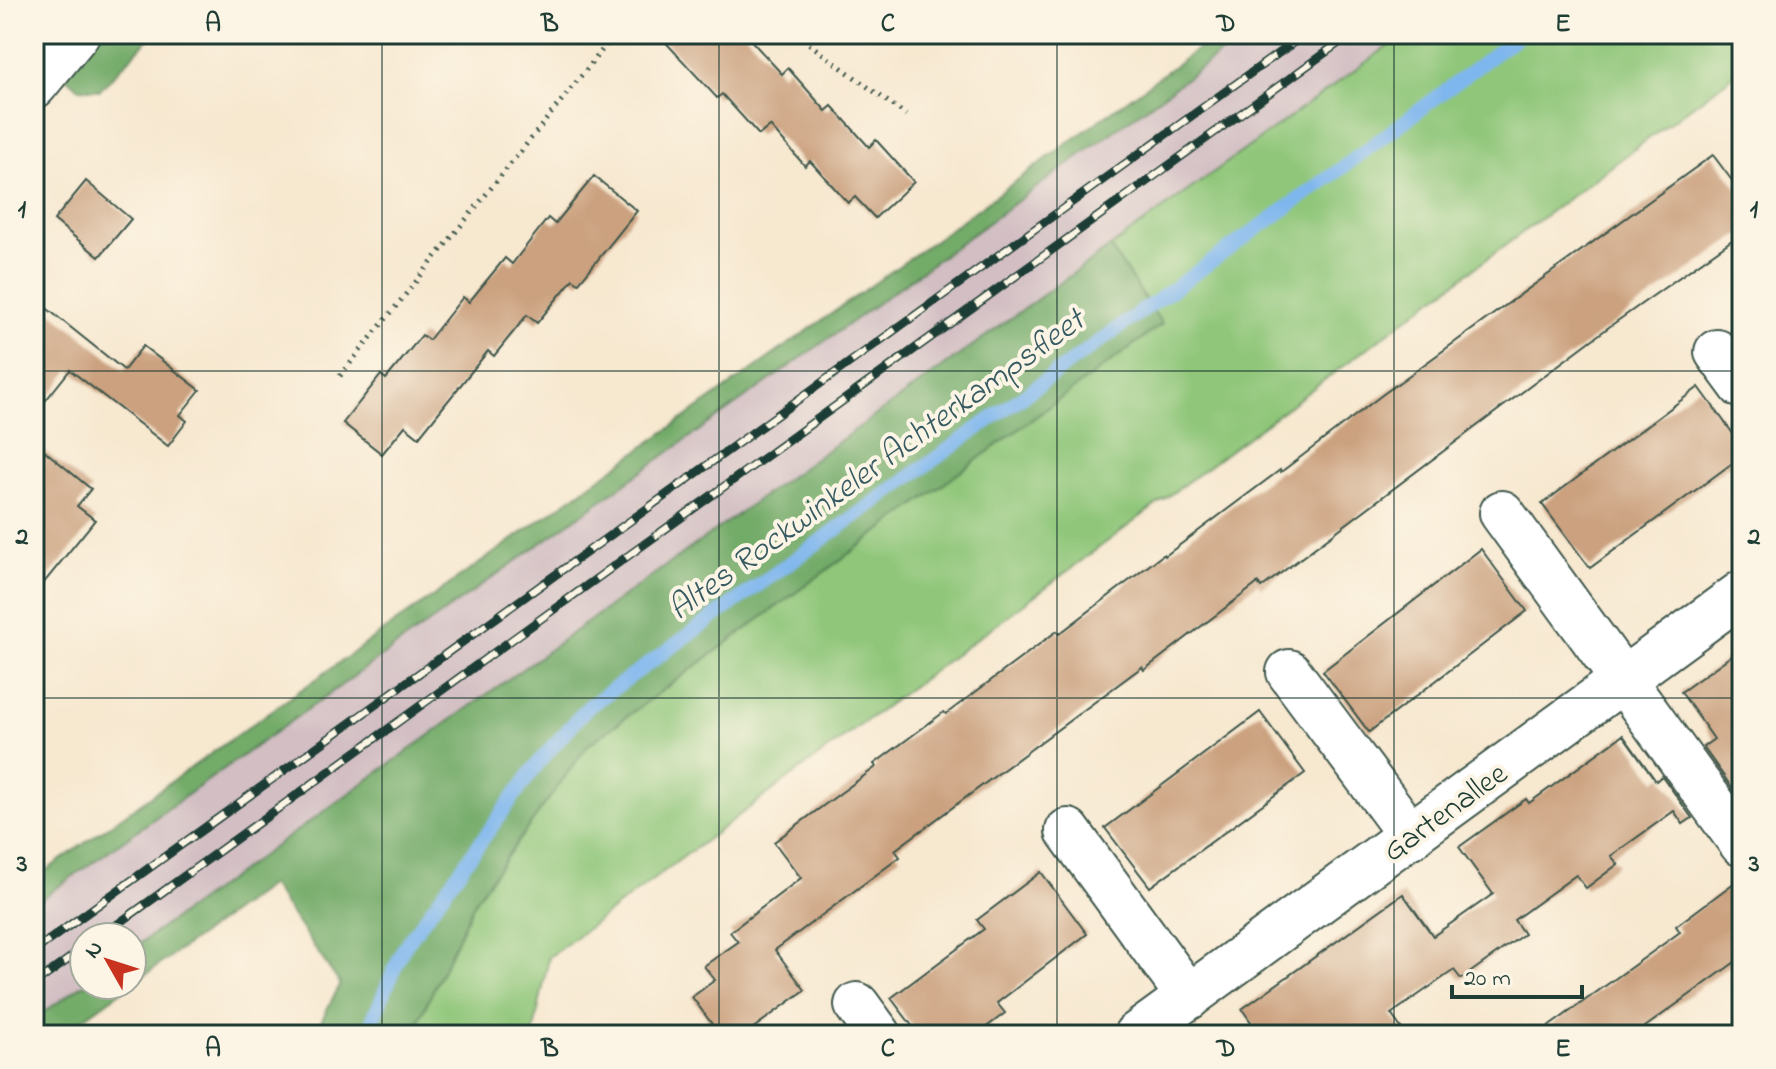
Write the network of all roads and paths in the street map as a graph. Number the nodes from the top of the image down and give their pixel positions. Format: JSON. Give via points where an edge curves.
{"nodes":[{"id":1,"x":77,"y":34,"type":"edge"},
{"id":2,"x":615,"y":34,"type":"edge"},
{"id":3,"x":796,"y":34,"type":"edge"},
{"id":4,"x":34,"y":86,"type":"edge"},
{"id":5,"x":906,"y":115,"type":"dead end"},
{"id":6,"x":340,"y":376,"type":"dead end"},
{"id":7,"x":1502,"y":513,"type":"dead end"},
{"id":8,"x":1742,"y":593,"type":"edge"},
{"id":9,"x":1289,"y":672,"type":"dead end"},
{"id":10,"x":1623,"y":681,"type":"junction"},
{"id":11,"x":1068,"y":831,"type":"dead end"},
{"id":12,"x":1411,"y":836,"type":"junction"},
{"id":13,"x":1742,"y":844,"type":"edge"},
{"id":14,"x":1189,"y":997,"type":"junction"},
{"id":15,"x":1144,"y":1033,"type":"edge"}],
"edges":[{"from":1,"to":4,"type":"street"},
{"from":2,"to":6,"type":"path"},
{"from":3,"to":5,"type":"path"},
{"from":7,"to":10,"type":"street"},
{"from":8,"to":10,"type":"street","name":"Gartenallee"},
{"from":9,"to":12,"type":"street"},
{"from":10,"to":12,"type":"street","name":"Gartenallee"},
{"from":10,"to":13,"type":"street"},
{"from":11,"to":14,"type":"street"},
{"from":12,"to":14,"type":"street","name":"Gartenallee"},
{"from":14,"to":15,"type":"street","name":"Gartenallee"}]}
